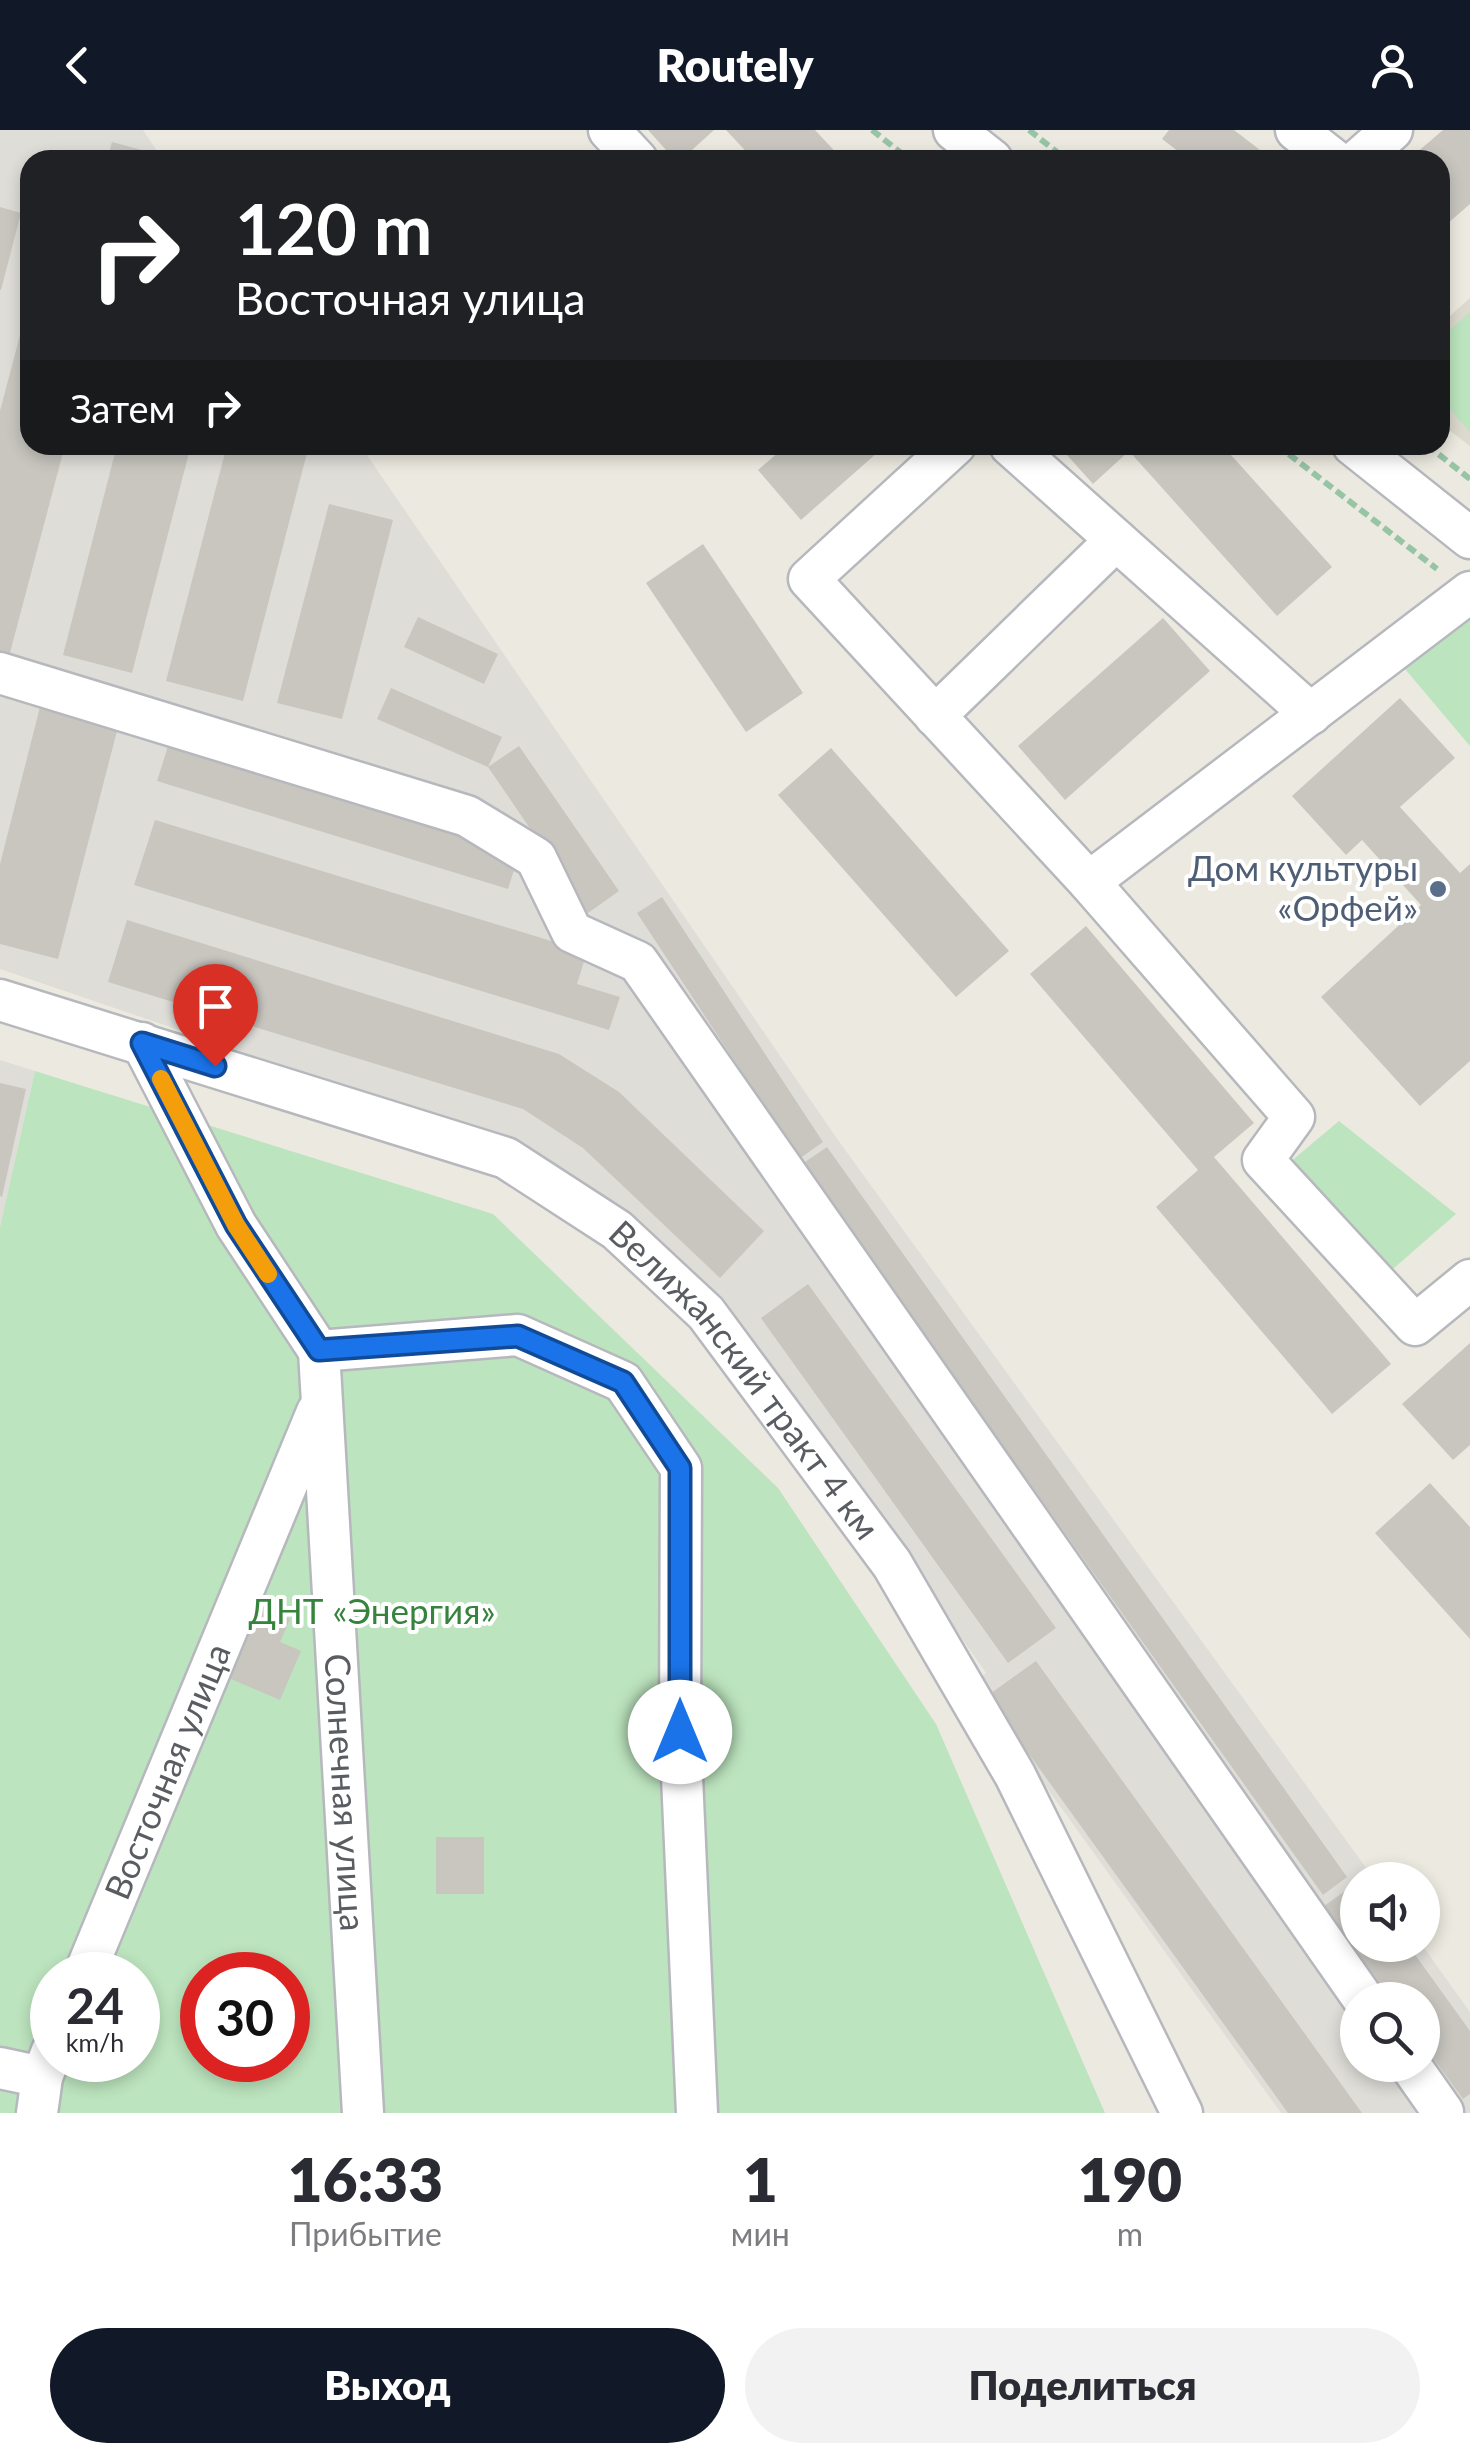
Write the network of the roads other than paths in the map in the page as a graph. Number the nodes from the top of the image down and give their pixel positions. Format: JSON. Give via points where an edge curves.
{"nodes":[{"id":1,"x":609,"y":130,"type":"edge"},
{"id":2,"x":954,"y":130,"type":"edge"},
{"id":3,"x":1296,"y":130,"type":"edge"},
{"id":4,"x":1392,"y":130,"type":"edge"},
{"id":5,"x":628,"y":150,"type":"edge"},
{"id":6,"x":979,"y":150,"type":"edge"},
{"id":7,"x":1321,"y":150,"type":"edge"},
{"id":8,"x":1369,"y":150,"type":"edge"},
{"id":9,"x":944,"y":455,"type":"edge"},
{"id":10,"x":1021,"y":455,"type":"edge"},
{"id":11,"x":1366,"y":455,"type":"edge"},
{"id":12,"x":1470,"y":538,"type":"edge"},
{"id":13,"x":1116,"y":540,"type":"junction"},
{"id":14,"x":1469,"y":593,"type":"edge"},
{"id":15,"x":0,"y":672,"type":"edge"},
{"id":16,"x":1311,"y":714,"type":"junction"},
{"id":17,"x":935,"y":716,"type":"junction"},
{"id":18,"x":1089,"y":882,"type":"junction"},
{"id":19,"x":0,"y":1000,"type":"edge"},
{"id":20,"x":142,"y":1043,"type":"junction"},
{"id":21,"x":1470,"y":1280,"type":"edge"},
{"id":22,"x":319,"y":1350,"type":"junction"},
{"id":23,"x":321,"y":1404,"type":"junction"},
{"id":24,"x":94,"y":1952,"type":"edge"},
{"id":25,"x":1351,"y":1982,"type":"edge"},
{"id":26,"x":0,"y":2068,"type":"edge"},
{"id":27,"x":30,"y":2076,"type":"edge"},
{"id":28,"x":1422,"y":2082,"type":"edge"},
{"id":29,"x":1443,"y":2112,"type":"edge"},
{"id":30,"x":364,"y":2113,"type":"edge"},
{"id":31,"x":697,"y":2113,"type":"edge"},
{"id":32,"x":1182,"y":2113,"type":"edge"}],
"edges":[{"from":1,"to":5,"type":"street"},
{"from":2,"to":6,"type":"street"},
{"from":3,"to":7,"type":"street"},
{"from":4,"to":8,"type":"street"},
{"from":9,"to":17,"type":"street","via":[[809,579]]},
{"from":10,"to":13,"type":"street"},
{"from":11,"to":12,"type":"street"},
{"from":13,"to":16,"type":"street"},
{"from":13,"to":17,"type":"street"},
{"from":14,"to":16,"type":"street"},
{"from":15,"to":25,"type":"street","via":[[467,816],[536,858],[572,932],[638,962]]},
{"from":16,"to":18,"type":"street"},
{"from":17,"to":18,"type":"street"},
{"from":18,"to":21,"type":"street","via":[[1294,1117],[1264,1160],[1415,1326]]},
{"from":19,"to":20,"type":"street","name":"Велижанский тракт 4 км"},
{"from":20,"to":22,"type":"street","via":[[236,1225]]},
{"from":20,"to":32,"type":"street","name":"Велижанский тракт 4 км","via":[[506,1158],[617,1230],[706,1313],[892,1564],[1016,1774]]},
{"from":22,"to":23,"type":"street","name":"Солнечная улица"},
{"from":22,"to":31,"type":"street","via":[[518,1336],[623,1382],[680,1468],[680,1732]]},
{"from":23,"to":24,"type":"street","name":"Восточная улица"},
{"from":23,"to":30,"type":"street","name":"Солнечная улица"},
{"from":26,"to":27,"type":"street"},
{"from":28,"to":29,"type":"street"}]}
